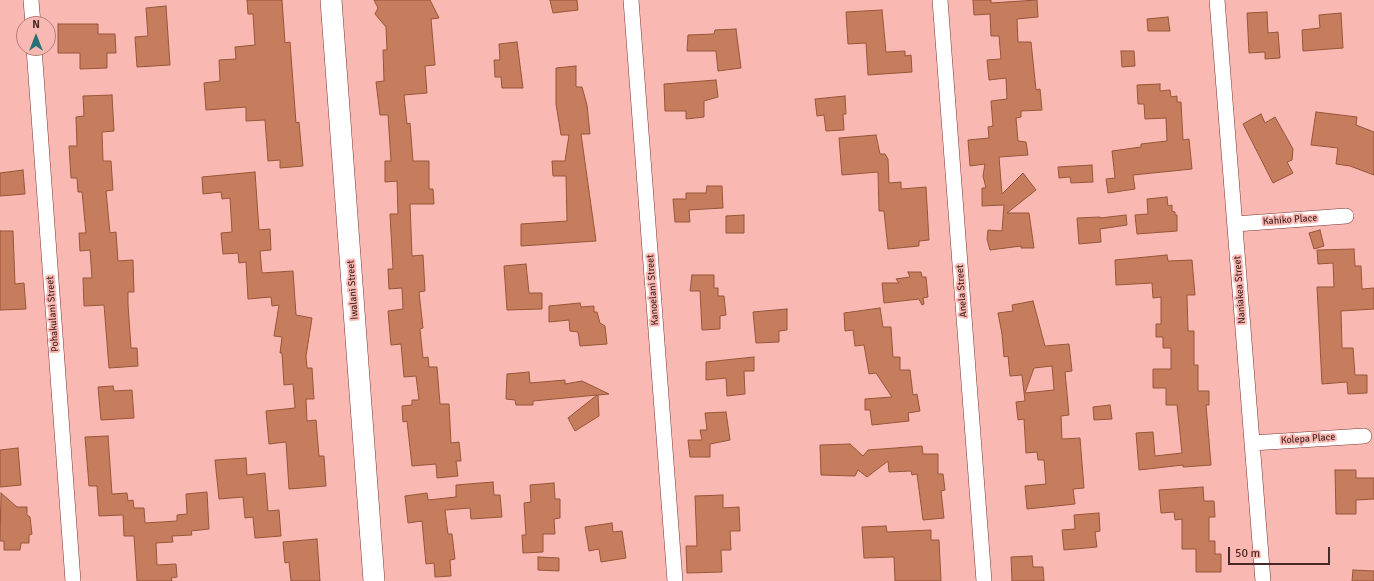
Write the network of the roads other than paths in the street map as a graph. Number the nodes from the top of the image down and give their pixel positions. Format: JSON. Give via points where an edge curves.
{"nodes":[{"id":1,"x":31,"y":0,"type":"edge"},
{"id":2,"x":331,"y":0,"type":"edge"},
{"id":3,"x":631,"y":0,"type":"edge"},
{"id":4,"x":940,"y":0,"type":"edge"},
{"id":5,"x":1217,"y":0,"type":"edge"},
{"id":6,"x":32,"y":16,"type":"edge"},
{"id":7,"x":35,"y":56,"type":"edge"},
{"id":8,"x":1346,"y":216,"type":"dead end"},
{"id":9,"x":1235,"y":224,"type":"junction"},
{"id":10,"x":1364,"y":436,"type":"dead end"},
{"id":11,"x":1252,"y":443,"type":"junction"},
{"id":12,"x":72,"y":581,"type":"edge"},
{"id":13,"x":374,"y":581,"type":"edge"},
{"id":14,"x":675,"y":581,"type":"edge"},
{"id":15,"x":984,"y":581,"type":"edge"},
{"id":16,"x":1263,"y":581,"type":"edge"}],
"edges":[{"from":1,"to":6,"type":"street"},
{"from":2,"to":13,"type":"street","name":"Iwalani Street"},
{"from":3,"to":14,"type":"street","name":"Kanoelani Street"},
{"from":4,"to":15,"type":"street","name":"Anela Street"},
{"from":5,"to":9,"type":"street","name":"Naniakea Street"},
{"from":7,"to":12,"type":"street","name":"Pohakulani Street"},
{"from":8,"to":9,"type":"street","name":"Kahiko Place"},
{"from":9,"to":11,"type":"street","name":"Naniakea Street"},
{"from":10,"to":11,"type":"street","name":"Kolepa Place"},
{"from":11,"to":16,"type":"street","name":"Naniakea Street"}]}
